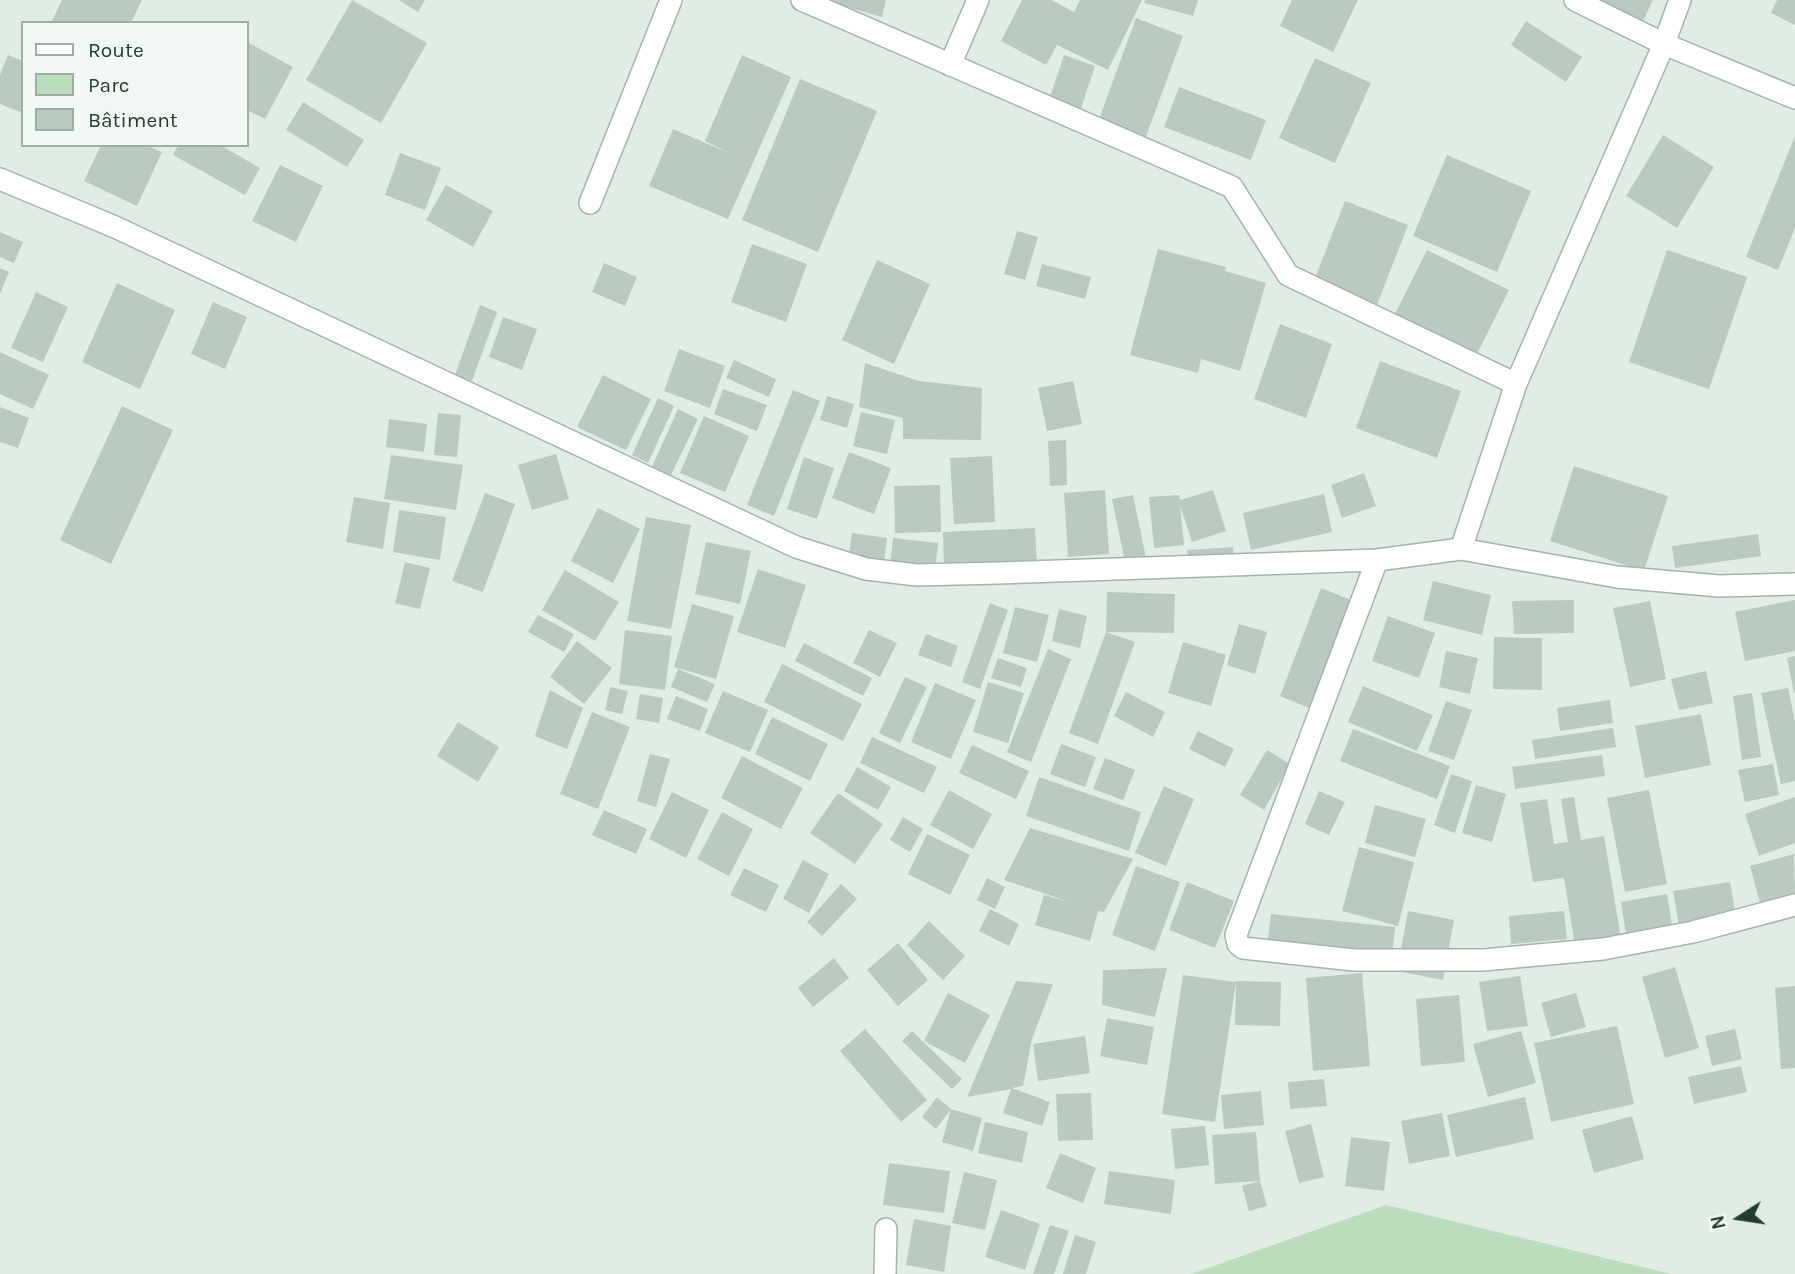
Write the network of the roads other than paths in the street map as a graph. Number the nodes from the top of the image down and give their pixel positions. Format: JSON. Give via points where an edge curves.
{"nodes":[{"id":1,"x":671,"y":0,"type":"edge"},
{"id":2,"x":802,"y":0,"type":"edge"},
{"id":3,"x":978,"y":0,"type":"edge"},
{"id":4,"x":1574,"y":0,"type":"edge"},
{"id":5,"x":1680,"y":0,"type":"edge"},
{"id":6,"x":1664,"y":44,"type":"junction"},
{"id":7,"x":950,"y":65,"type":"junction"},
{"id":8,"x":1795,"y":98,"type":"edge"},
{"id":9,"x":0,"y":180,"type":"edge"},
{"id":10,"x":590,"y":203,"type":"dead end"},
{"id":11,"x":1516,"y":384,"type":"junction"},
{"id":12,"x":1461,"y":549,"type":"junction"},
{"id":13,"x":1377,"y":560,"type":"junction"},
{"id":14,"x":1795,"y":584,"type":"edge"},
{"id":15,"x":1795,"y":905,"type":"edge"},
{"id":16,"x":886,"y":1229,"type":"dead end"},
{"id":17,"x":885,"y":1274,"type":"edge"}],
"edges":[{"from":1,"to":10,"type":"street"},
{"from":2,"to":7,"type":"street"},
{"from":3,"to":7,"type":"street"},
{"from":4,"to":6,"type":"street"},
{"from":5,"to":6,"type":"street"},
{"from":6,"to":8,"type":"street"},
{"from":6,"to":11,"type":"street"},
{"from":7,"to":11,"type":"street","via":[[1232,187],[1288,275]]},
{"from":9,"to":13,"type":"street","via":[[115,227],[796,547],[866,569],[917,575]]},
{"from":11,"to":12,"type":"street"},
{"from":12,"to":13,"type":"street"},
{"from":12,"to":14,"type":"street","via":[[1617,577],[1719,586]]},
{"from":13,"to":15,"type":"street","via":[[1236,934],[1238,944],[1354,960],[1483,960],[1603,949],[1693,932]]},
{"from":16,"to":17,"type":"street"}]}
